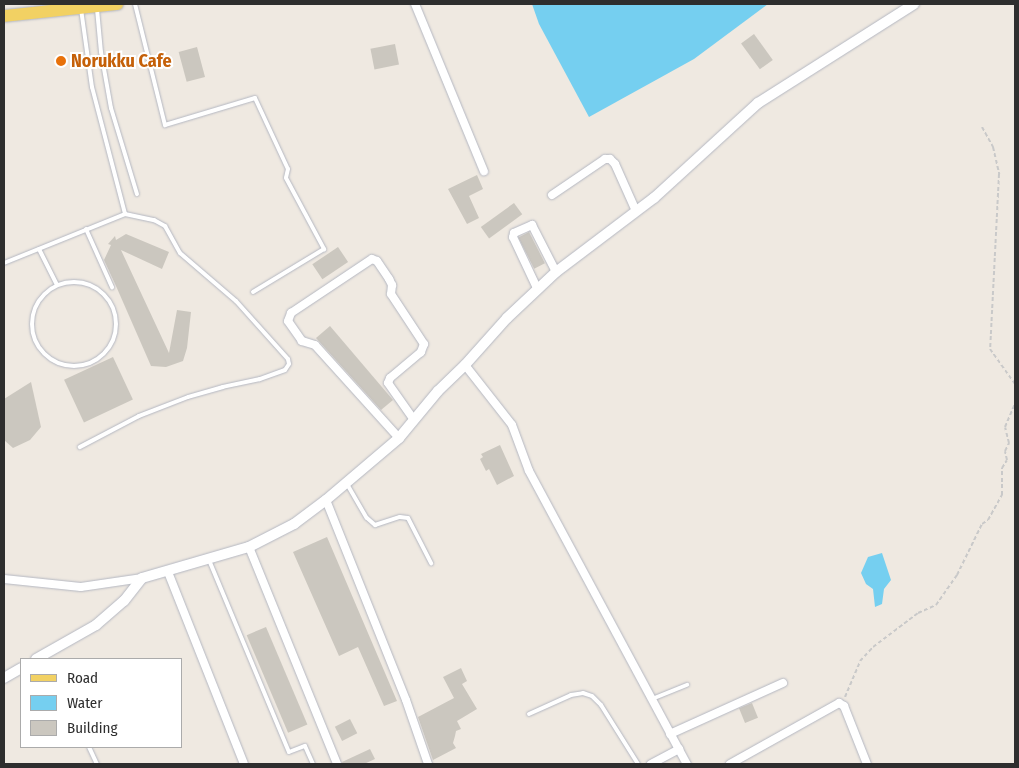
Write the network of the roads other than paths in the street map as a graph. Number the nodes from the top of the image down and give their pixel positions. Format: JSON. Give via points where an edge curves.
{"nodes":[{"id":1,"x":117,"y":4,"type":"edge"},
{"id":2,"x":135,"y":4,"type":"edge"},
{"id":3,"x":415,"y":4,"type":"edge"},
{"id":4,"x":914,"y":4,"type":"edge"},
{"id":5,"x":97,"y":5,"type":"edge"},
{"id":6,"x":80,"y":6,"type":"edge"},
{"id":7,"x":4,"y":16,"type":"edge"},
{"id":8,"x":484,"y":171,"type":"dead end"},
{"id":9,"x":137,"y":194,"type":"dead end"},
{"id":10,"x":552,"y":195,"type":"dead end"},
{"id":11,"x":636,"y":211,"type":"junction"},
{"id":12,"x":125,"y":214,"type":"junction"},
{"id":13,"x":86,"y":229,"type":"junction"},
{"id":14,"x":39,"y":249,"type":"junction"},
{"id":15,"x":4,"y":263,"type":"edge"},
{"id":16,"x":556,"y":272,"type":"junction"},
{"id":17,"x":58,"y":285,"type":"junction"},
{"id":18,"x":112,"y":287,"type":"dead end"},
{"id":19,"x":537,"y":288,"type":"junction"},
{"id":20,"x":253,"y":292,"type":"dead end"},
{"id":21,"x":465,"y":365,"type":"junction"},
{"id":22,"x":414,"y":420,"type":"junction"},
{"id":23,"x":399,"y":438,"type":"junction"},
{"id":24,"x":80,"y":447,"type":"dead end"},
{"id":25,"x":347,"y":484,"type":"junction"},
{"id":26,"x":326,"y":500,"type":"junction"},
{"id":27,"x":249,"y":547,"type":"junction"},
{"id":28,"x":209,"y":560,"type":"junction"},
{"id":29,"x":431,"y":563,"type":"dead end"},
{"id":30,"x":168,"y":572,"type":"junction"},
{"id":31,"x":142,"y":578,"type":"junction"},
{"id":32,"x":4,"y":579,"type":"edge"},
{"id":33,"x":50,"y":656,"type":"edge"},
{"id":34,"x":20,"y":669,"type":"edge"},
{"id":35,"x":4,"y":678,"type":"edge"},
{"id":36,"x":783,"y":683,"type":"dead end"},
{"id":37,"x":687,"y":685,"type":"dead end"},
{"id":38,"x":651,"y":700,"type":"junction"},
{"id":39,"x":529,"y":714,"type":"dead end"},
{"id":40,"x":670,"y":734,"type":"junction"},
{"id":41,"x":89,"y":748,"type":"edge"},
{"id":42,"x":679,"y":749,"type":"junction"},
{"id":43,"x":97,"y":764,"type":"edge"},
{"id":44,"x":244,"y":764,"type":"edge"},
{"id":45,"x":313,"y":764,"type":"edge"},
{"id":46,"x":338,"y":764,"type":"edge"},
{"id":47,"x":428,"y":764,"type":"edge"},
{"id":48,"x":638,"y":764,"type":"edge"},
{"id":49,"x":652,"y":764,"type":"edge"},
{"id":50,"x":687,"y":764,"type":"edge"},
{"id":51,"x":730,"y":764,"type":"edge"},
{"id":52,"x":867,"y":764,"type":"edge"}],
"edges":[{"from":1,"to":5,"type":"main road"},
{"from":2,"to":20,"type":"lane","via":[[164,125],[255,98],[288,170],[286,178],[324,249]]},
{"from":3,"to":8,"type":"street"},
{"from":4,"to":11,"type":"street","via":[[758,103]]},
{"from":5,"to":6,"type":"main road"},
{"from":5,"to":9,"type":"lane","via":[[111,108]]},
{"from":6,"to":7,"type":"main road"},
{"from":6,"to":12,"type":"lane","via":[[92,87]]},
{"from":10,"to":11,"type":"street","via":[[605,159],[610,159]]},
{"from":11,"to":16,"type":"street"},
{"from":12,"to":13,"type":"lane"},
{"from":12,"to":24,"type":"lane","via":[[154,220],[165,226],[180,253],[236,301],[284,353],[290,364],[266,378],[223,387],[139,416]]},
{"from":13,"to":14,"type":"lane"},
{"from":13,"to":18,"type":"lane"},
{"from":14,"to":15,"type":"lane"},
{"from":14,"to":17,"type":"lane"},
{"from":16,"to":19,"type":"street"},
{"from":16,"to":19,"type":"street","via":[[532,225],[514,232],[513,237]]},
{"from":17,"to":17,"type":"lane","via":[[75,282],[92,286],[106,296],[115,312],[116,330],[110,347],[98,359],[82,366],[64,366],[48,358],[34,336],[34,310],[43,295]]},
{"from":19,"to":21,"type":"street"},
{"from":21,"to":22,"type":"street"},
{"from":21,"to":38,"type":"street","via":[[512,425],[529,471]]},
{"from":22,"to":23,"type":"street"},
{"from":22,"to":23,"type":"street","via":[[388,384],[390,378],[421,352],[424,344],[391,294],[389,279],[377,261],[372,259],[291,313],[288,321],[302,342],[315,345]]},
{"from":23,"to":25,"type":"street"},
{"from":25,"to":26,"type":"street"},
{"from":25,"to":29,"type":"lane","via":[[367,518],[375,525],[400,517],[408,518]]},
{"from":26,"to":27,"type":"street","via":[[294,524]]},
{"from":26,"to":47,"type":"street","via":[[406,700]]},
{"from":27,"to":28,"type":"street"},
{"from":27,"to":46,"type":"street"},
{"from":28,"to":30,"type":"street"},
{"from":28,"to":45,"type":"lane","via":[[289,752],[305,746]]},
{"from":30,"to":31,"type":"street"},
{"from":30,"to":44,"type":"street"},
{"from":31,"to":32,"type":"street","via":[[81,587]]},
{"from":31,"to":33,"type":"street","via":[[124,601],[96,625]]},
{"from":34,"to":35,"type":"street"},
{"from":36,"to":40,"type":"street"},
{"from":37,"to":38,"type":"lane"},
{"from":38,"to":40,"type":"street"},
{"from":39,"to":48,"type":"lane","via":[[571,695],[583,693],[592,696]]},
{"from":40,"to":42,"type":"street"},
{"from":41,"to":43,"type":"lane"},
{"from":42,"to":49,"type":"street"},
{"from":42,"to":50,"type":"street"},
{"from":51,"to":52,"type":"street","via":[[837,704],[843,704]]}]}
